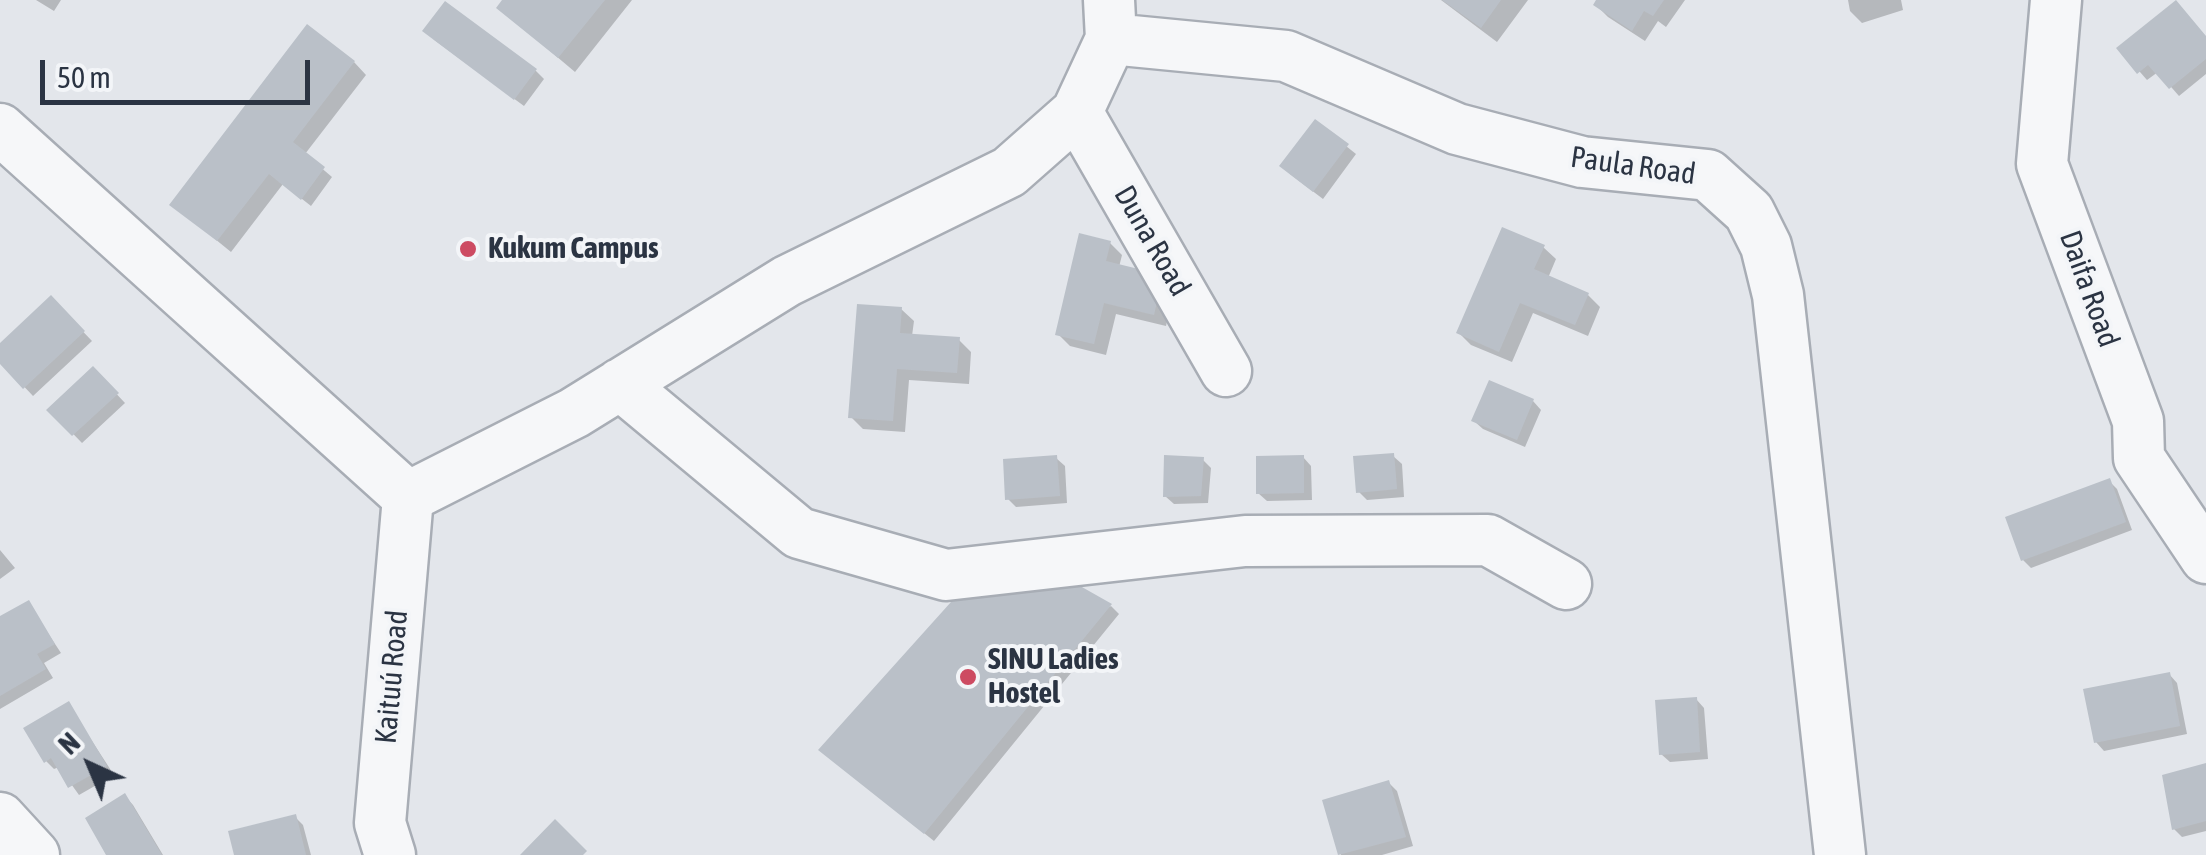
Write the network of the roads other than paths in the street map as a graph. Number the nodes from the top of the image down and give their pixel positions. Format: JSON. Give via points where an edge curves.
{"nodes":[{"id":1,"x":2056,"y":0,"type":"edge"},
{"id":2,"x":1110,"y":20,"type":"edge"},
{"id":3,"x":1077,"y":112,"type":"junction"},
{"id":4,"x":0,"y":129,"type":"edge"},
{"id":5,"x":1226,"y":371,"type":"dead end"},
{"id":6,"x":620,"y":384,"type":"junction"},
{"id":7,"x":408,"y":497,"type":"junction"},
{"id":8,"x":2206,"y":558,"type":"edge"},
{"id":9,"x":1566,"y":584,"type":"dead end"},
{"id":10,"x":0,"y":818,"type":"edge"},
{"id":11,"x":34,"y":855,"type":"edge"},
{"id":12,"x":390,"y":855,"type":"edge"},
{"id":13,"x":1840,"y":855,"type":"edge"}],
"edges":[{"from":1,"to":8,"type":"street","name":"Daifa Road","via":[[2042,164],[2138,420],[2139,458]]},
{"from":2,"to":3,"type":"street"},
{"from":2,"to":13,"type":"street","name":"Paula Road","via":[[1286,56],[1457,129],[1582,162],[1708,176],[1749,212],[1778,296]]},
{"from":3,"to":5,"type":"street","name":"Duna Road"},
{"from":3,"to":6,"type":"street","via":[[1010,172],[787,281]]},
{"from":4,"to":7,"type":"street"},
{"from":6,"to":7,"type":"street"},
{"from":6,"to":9,"type":"street","via":[[799,533],[946,575],[1246,542],[1488,540]]},
{"from":7,"to":12,"type":"street","name":"Kaituú Road","via":[[380,823]]},
{"from":10,"to":11,"type":"street"}]}
